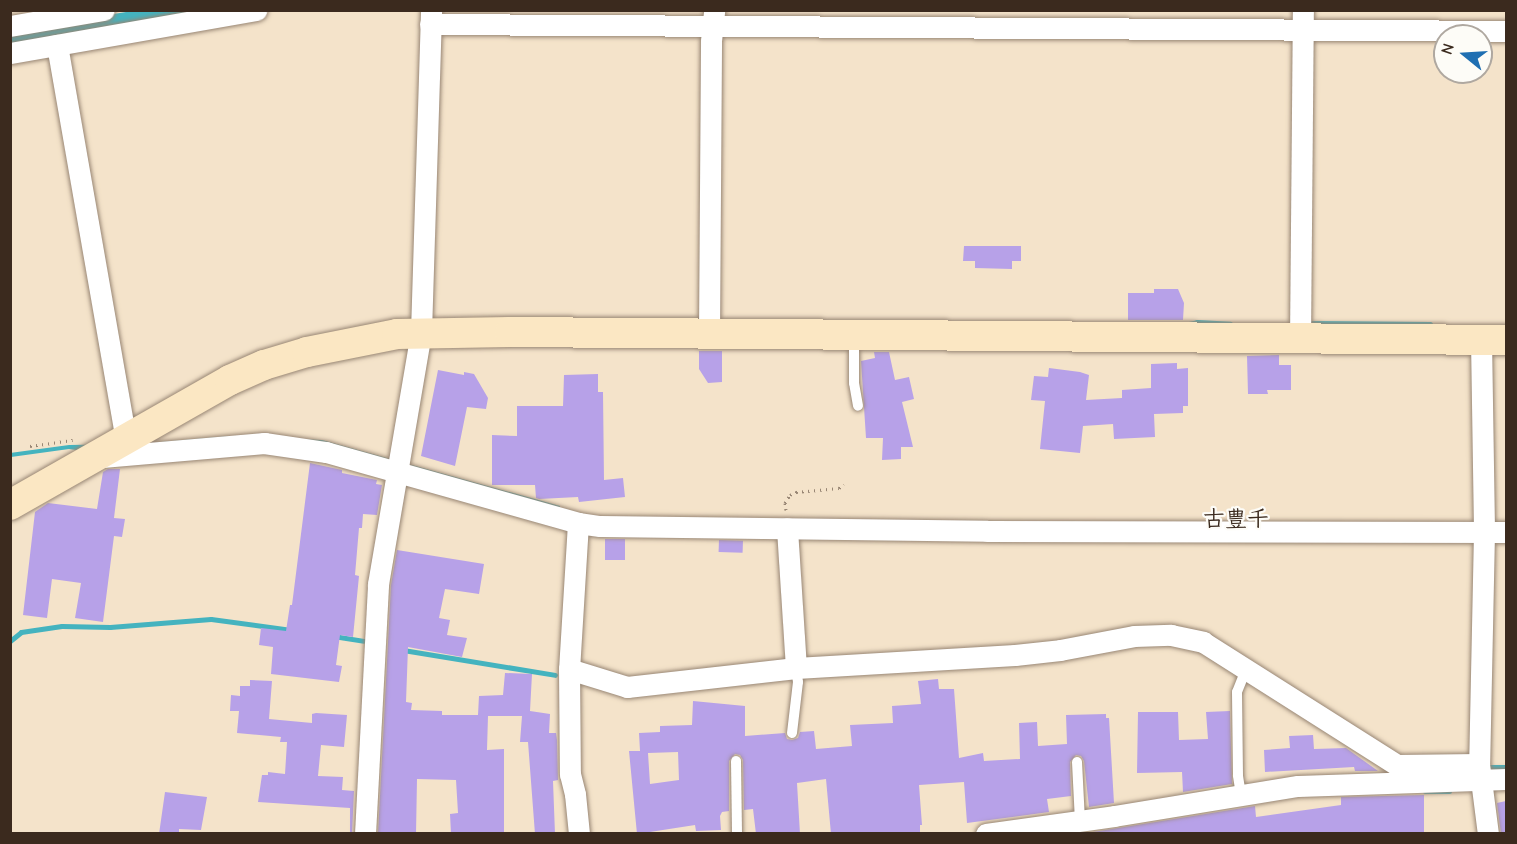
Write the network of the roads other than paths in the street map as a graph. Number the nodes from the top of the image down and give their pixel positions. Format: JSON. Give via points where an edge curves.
{"nodes":[{"id":1,"x":104,"y":10,"type":"edge"},
{"id":2,"x":256,"y":10,"type":"edge"},
{"id":3,"x":430,"y":17,"type":"edge"},
{"id":4,"x":714,"y":18,"type":"edge"},
{"id":5,"x":1013,"y":19,"type":"edge"},
{"id":6,"x":20,"y":20,"type":"edge"},
{"id":7,"x":1303,"y":20,"type":"edge"},
{"id":8,"x":1506,"y":31,"type":"edge"},
{"id":9,"x":57,"y":45,"type":"junction"},
{"id":10,"x":10,"y":52,"type":"edge"},
{"id":11,"x":421,"y":332,"type":"junction"},
{"id":12,"x":709,"y":334,"type":"junction"},
{"id":13,"x":854,"y":336,"type":"junction"},
{"id":14,"x":1494,"y":339,"type":"edge"},
{"id":15,"x":1300,"y":340,"type":"junction"},
{"id":16,"x":858,"y":406,"type":"dead end"},
{"id":17,"x":111,"y":447,"type":"junction"},
{"id":18,"x":398,"y":471,"type":"junction"},
{"id":19,"x":10,"y":505,"type":"edge"},
{"id":20,"x":787,"y":522,"type":"junction"},
{"id":21,"x":578,"y":523,"type":"junction"},
{"id":22,"x":1484,"y":532,"type":"junction"},
{"id":23,"x":1506,"y":532,"type":"edge"},
{"id":24,"x":796,"y":668,"type":"junction"},
{"id":25,"x":569,"y":669,"type":"junction"},
{"id":26,"x":1246,"y":670,"type":"junction"},
{"id":27,"x":792,"y":733,"type":"dead end"},
{"id":28,"x":736,"y":761,"type":"dead end"},
{"id":29,"x":1077,"y":762,"type":"dead end"},
{"id":30,"x":1479,"y":772,"type":"junction"},
{"id":31,"x":1506,"y":779,"type":"edge"},
{"id":32,"x":1241,"y":795,"type":"junction"},
{"id":33,"x":1080,"y":821,"type":"junction"},
{"id":34,"x":1116,"y":825,"type":"edge"},
{"id":35,"x":365,"y":834,"type":"edge"},
{"id":36,"x":579,"y":834,"type":"edge"},
{"id":37,"x":737,"y":834,"type":"edge"},
{"id":38,"x":986,"y":834,"type":"edge"},
{"id":39,"x":1488,"y":834,"type":"edge"}],
"edges":[{"from":1,"to":6,"type":"street"},
{"from":2,"to":9,"type":"street"},
{"from":3,"to":4,"type":"street"},
{"from":3,"to":11,"type":"street"},
{"from":4,"to":5,"type":"street"},
{"from":4,"to":12,"type":"street"},
{"from":5,"to":7,"type":"street"},
{"from":7,"to":8,"type":"street"},
{"from":7,"to":15,"type":"street"},
{"from":9,"to":10,"type":"street"},
{"from":9,"to":17,"type":"street"},
{"from":11,"to":12,"type":"street"},
{"from":11,"to":17,"type":"street","via":[[358,340],[264,365],[188,402]]},
{"from":11,"to":18,"type":"street"},
{"from":12,"to":13,"type":"street"},
{"from":13,"to":15,"type":"street"},
{"from":13,"to":16,"type":"lane"},
{"from":14,"to":15,"type":"street"},
{"from":14,"to":22,"type":"street"},
{"from":17,"to":18,"type":"street","via":[[264,443],[326,452]]},
{"from":17,"to":19,"type":"street"},
{"from":18,"to":21,"type":"street"},
{"from":18,"to":35,"type":"street","via":[[378,584]]},
{"from":20,"to":21,"type":"street","via":[[600,526]]},
{"from":20,"to":22,"type":"street"},
{"from":20,"to":24,"type":"street"},
{"from":21,"to":25,"type":"street"},
{"from":22,"to":23,"type":"street"},
{"from":22,"to":30,"type":"street"},
{"from":24,"to":25,"type":"street","via":[[627,687]]},
{"from":24,"to":26,"type":"street","via":[[1015,655],[1134,636],[1171,635],[1203,642]]},
{"from":24,"to":27,"type":"lane"},
{"from":25,"to":36,"type":"street","via":[[570,774]]},
{"from":26,"to":30,"type":"street","via":[[1397,765]]},
{"from":26,"to":32,"type":"lane","via":[[1237,692]]},
{"from":28,"to":37,"type":"lane"},
{"from":29,"to":33,"type":"lane"},
{"from":30,"to":31,"type":"street"},
{"from":30,"to":32,"type":"street","via":[[1298,786]]},
{"from":30,"to":39,"type":"street"},
{"from":32,"to":34,"type":"street"},
{"from":33,"to":34,"type":"street"},
{"from":33,"to":38,"type":"street"}]}
